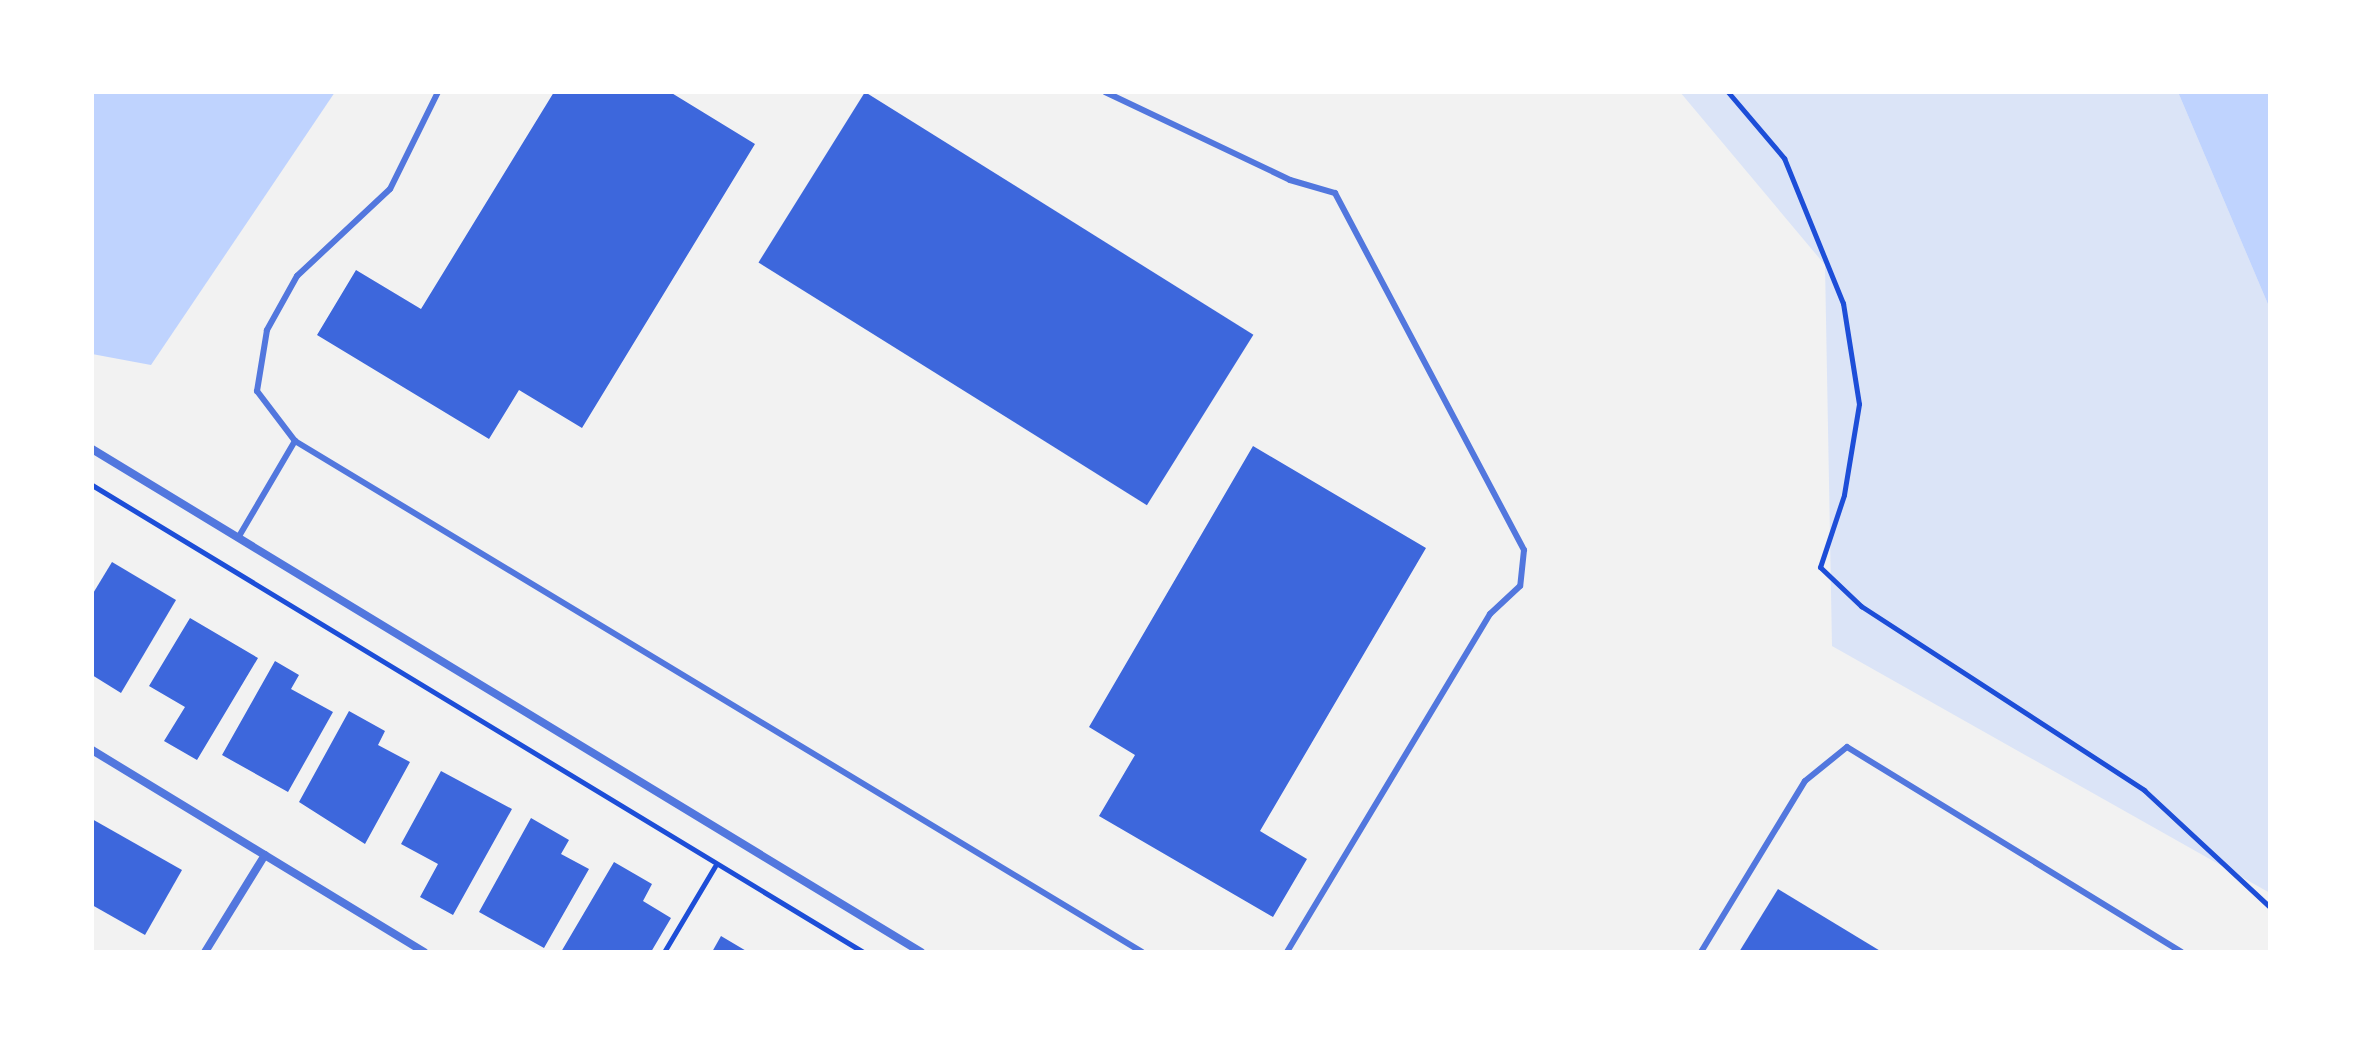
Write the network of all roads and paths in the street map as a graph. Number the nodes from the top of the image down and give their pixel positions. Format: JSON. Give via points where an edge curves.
{"nodes":[{"id":1,"x":438,"y":92,"type":"edge"},
{"id":2,"x":1105,"y":92,"type":"edge"},
{"id":3,"x":1728,"y":92,"type":"edge"},
{"id":4,"x":295,"y":441,"type":"junction"},
{"id":5,"x":92,"y":449,"type":"edge"},
{"id":6,"x":92,"y":485,"type":"edge"},
{"id":7,"x":238,"y":538,"type":"junction"},
{"id":8,"x":92,"y":750,"type":"edge"},
{"id":9,"x":265,"y":855,"type":"junction"},
{"id":10,"x":715,"y":866,"type":"junction"},
{"id":11,"x":2270,"y":907,"type":"edge"},
{"id":12,"x":205,"y":952,"type":"edge"},
{"id":13,"x":424,"y":952,"type":"edge"},
{"id":14,"x":664,"y":952,"type":"edge"},
{"id":15,"x":863,"y":952,"type":"edge"},
{"id":16,"x":921,"y":952,"type":"edge"},
{"id":17,"x":1142,"y":952,"type":"edge"},
{"id":18,"x":1287,"y":952,"type":"edge"},
{"id":19,"x":1701,"y":952,"type":"edge"},
{"id":20,"x":2181,"y":952,"type":"edge"}],
"edges":[{"from":1,"to":4,"type":"lane","via":[[390,189],[297,276],[267,330],[257,391]]},
{"from":2,"to":18,"type":"lane","via":[[1290,180],[1335,193],[1524,550],[1520,586],[1490,614]]},
{"from":3,"to":11,"type":"path","via":[[1784,158],[1843,303],[1859,404],[1844,495],[1820,567],[1861,606],[2144,790]]},
{"from":4,"to":7,"type":"lane"},
{"from":4,"to":17,"type":"lane"},
{"from":5,"to":7,"type":"street"},
{"from":6,"to":10,"type":"path"},
{"from":7,"to":16,"type":"street"},
{"from":8,"to":9,"type":"street"},
{"from":9,"to":12,"type":"street"},
{"from":9,"to":13,"type":"street"},
{"from":10,"to":14,"type":"path"},
{"from":10,"to":15,"type":"path"},
{"from":19,"to":20,"type":"lane","via":[[1805,781],[1847,747]]}]}
